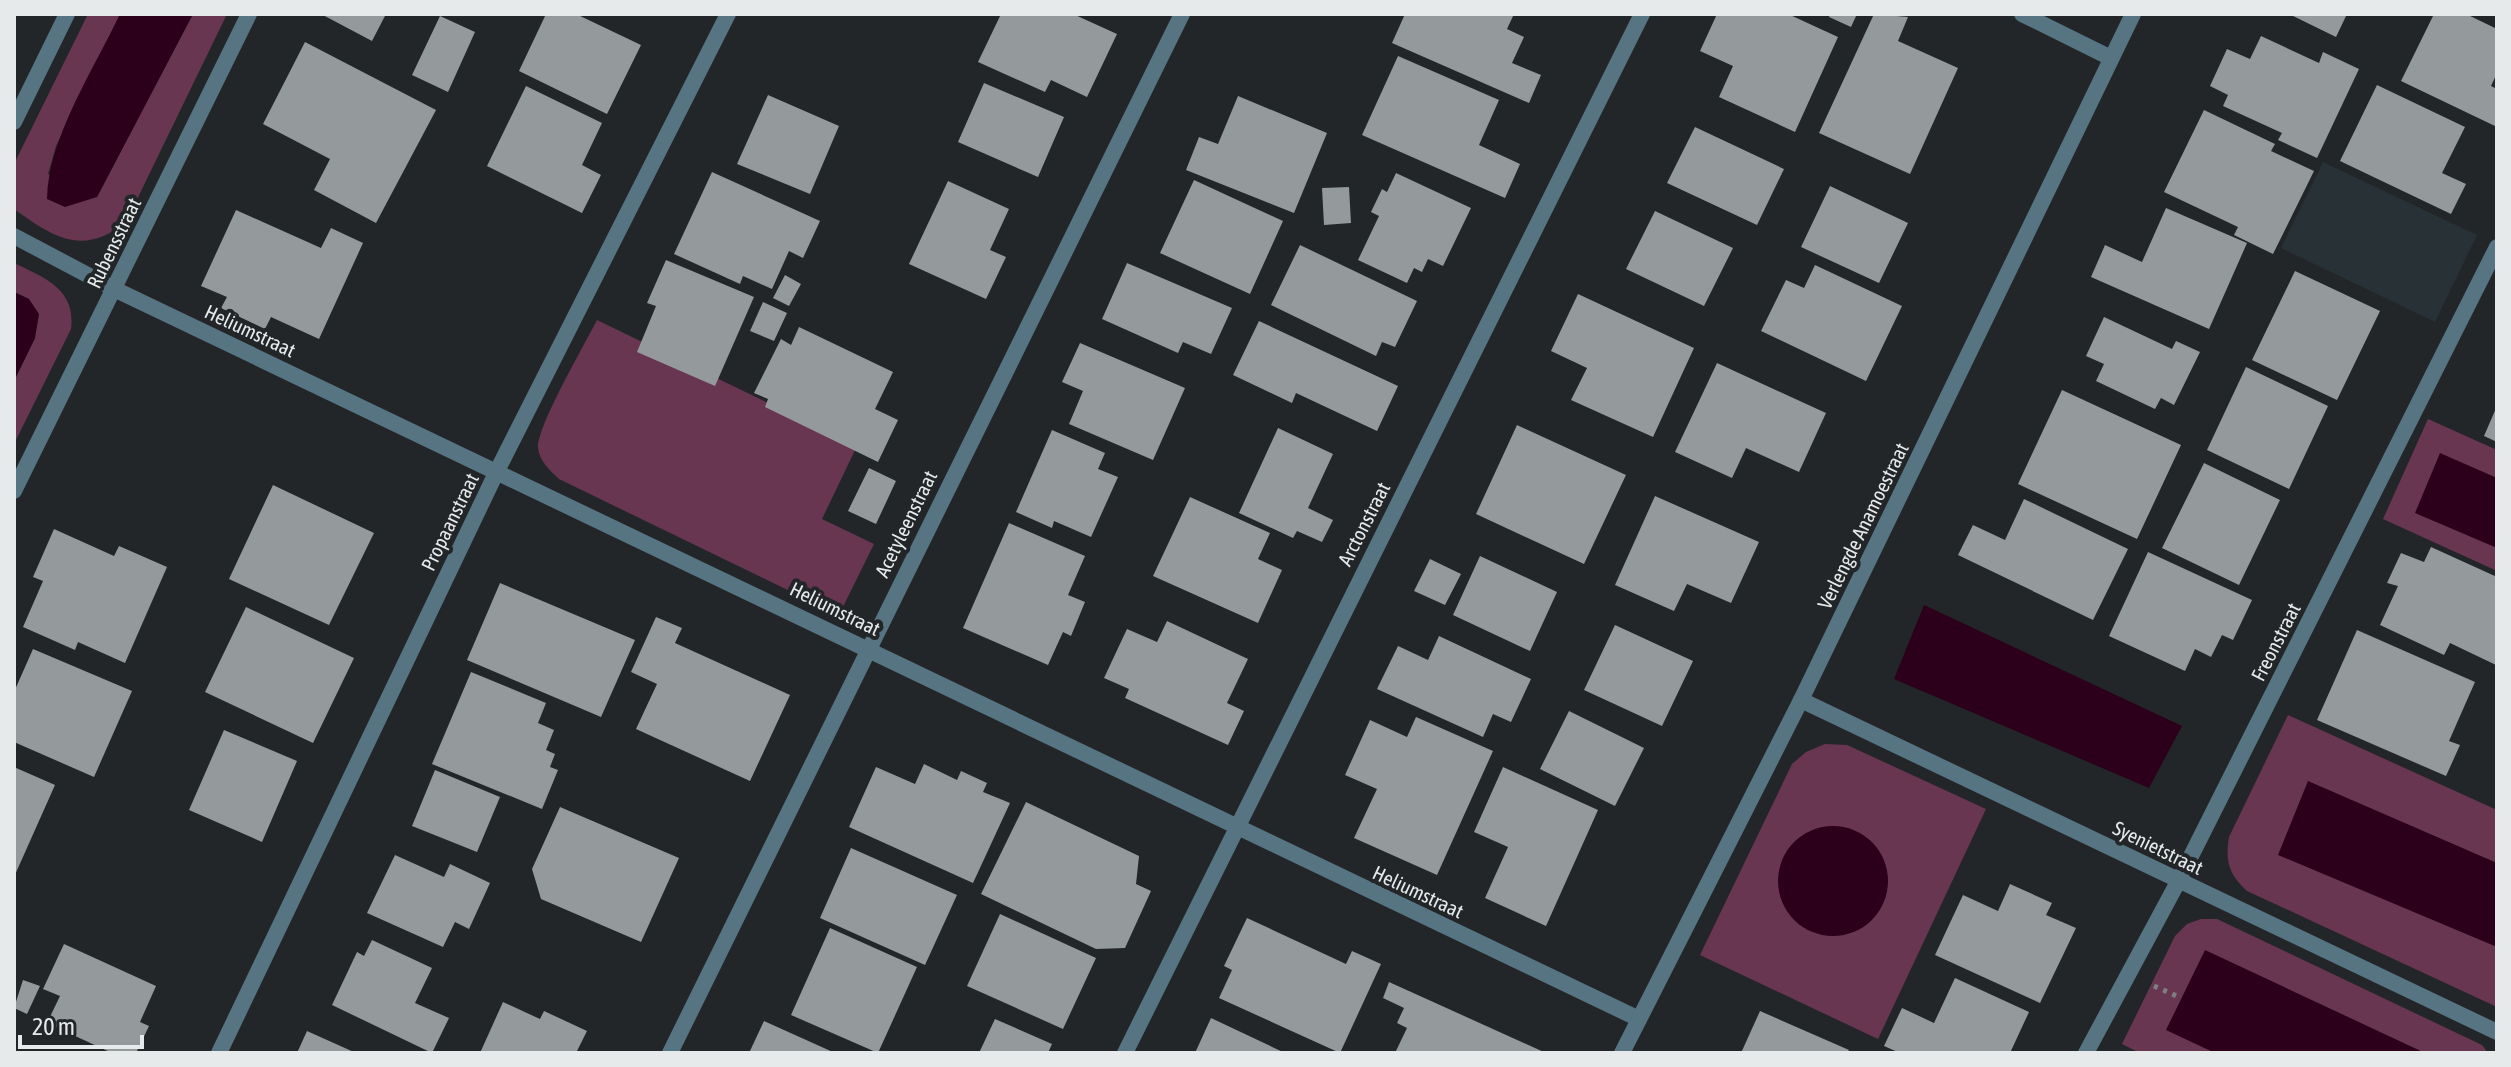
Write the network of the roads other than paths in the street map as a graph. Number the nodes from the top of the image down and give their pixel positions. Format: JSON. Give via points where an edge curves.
{"nodes":[{"id":1,"x":67,"y":14,"type":"edge"},
{"id":2,"x":249,"y":14,"type":"edge"},
{"id":3,"x":728,"y":14,"type":"edge"},
{"id":4,"x":1182,"y":14,"type":"edge"},
{"id":5,"x":1642,"y":14,"type":"edge"},
{"id":6,"x":2022,"y":14,"type":"edge"},
{"id":7,"x":2133,"y":14,"type":"edge"},
{"id":8,"x":2111,"y":58,"type":"junction"},
{"id":9,"x":14,"y":122,"type":"edge"},
{"id":10,"x":14,"y":236,"type":"edge"},
{"id":11,"x":2497,"y":247,"type":"edge"},
{"id":12,"x":114,"y":289,"type":"junction"},
{"id":13,"x":497,"y":471,"type":"junction"},
{"id":14,"x":14,"y":491,"type":"edge"},
{"id":15,"x":868,"y":647,"type":"junction"},
{"id":16,"x":1801,"y":700,"type":"junction"},
{"id":17,"x":1235,"y":827,"type":"junction"},
{"id":18,"x":2179,"y":880,"type":"junction"},
{"id":19,"x":1639,"y":1019,"type":"junction"},
{"id":20,"x":2497,"y":1032,"type":"edge"},
{"id":21,"x":219,"y":1053,"type":"edge"},
{"id":22,"x":670,"y":1053,"type":"edge"},
{"id":23,"x":1125,"y":1053,"type":"edge"},
{"id":24,"x":1622,"y":1053,"type":"edge"},
{"id":25,"x":2086,"y":1053,"type":"edge"}],
"edges":[{"from":1,"to":9,"type":"street"},
{"from":2,"to":12,"type":"street","name":"Rubensstraat"},
{"from":3,"to":13,"type":"street","name":"Propaanstraat"},
{"from":4,"to":15,"type":"street","name":"Acetyleenstraat"},
{"from":5,"to":17,"type":"street","name":"Arctonstraat"},
{"from":6,"to":8,"type":"street"},
{"from":7,"to":8,"type":"street","name":"Verlengde Anamoestraat"},
{"from":8,"to":16,"type":"street","name":"Verlengde Anamoestraat"},
{"from":10,"to":12,"type":"street","name":"Heliumstraat"},
{"from":11,"to":18,"type":"street","name":"Freonstraat"},
{"from":12,"to":13,"type":"street","name":"Heliumstraat"},
{"from":12,"to":14,"type":"street","name":"Rubensstraat"},
{"from":13,"to":15,"type":"street","name":"Heliumstraat"},
{"from":13,"to":21,"type":"street","name":"Propaanstraat"},
{"from":15,"to":17,"type":"street","name":"Heliumstraat"},
{"from":15,"to":22,"type":"street","name":"Acetyleenstraat"},
{"from":16,"to":18,"type":"street","name":"Syenietstraat"},
{"from":16,"to":19,"type":"street","name":"Verlengde Anamoestraat"},
{"from":17,"to":19,"type":"street","name":"Heliumstraat"},
{"from":17,"to":23,"type":"street","name":"Arctonstraat"},
{"from":18,"to":20,"type":"street","name":"Syenietstraat"},
{"from":18,"to":25,"type":"street","name":"Freonstraat"},
{"from":19,"to":24,"type":"street","name":"Verlengde Anamoestraat"}]}
